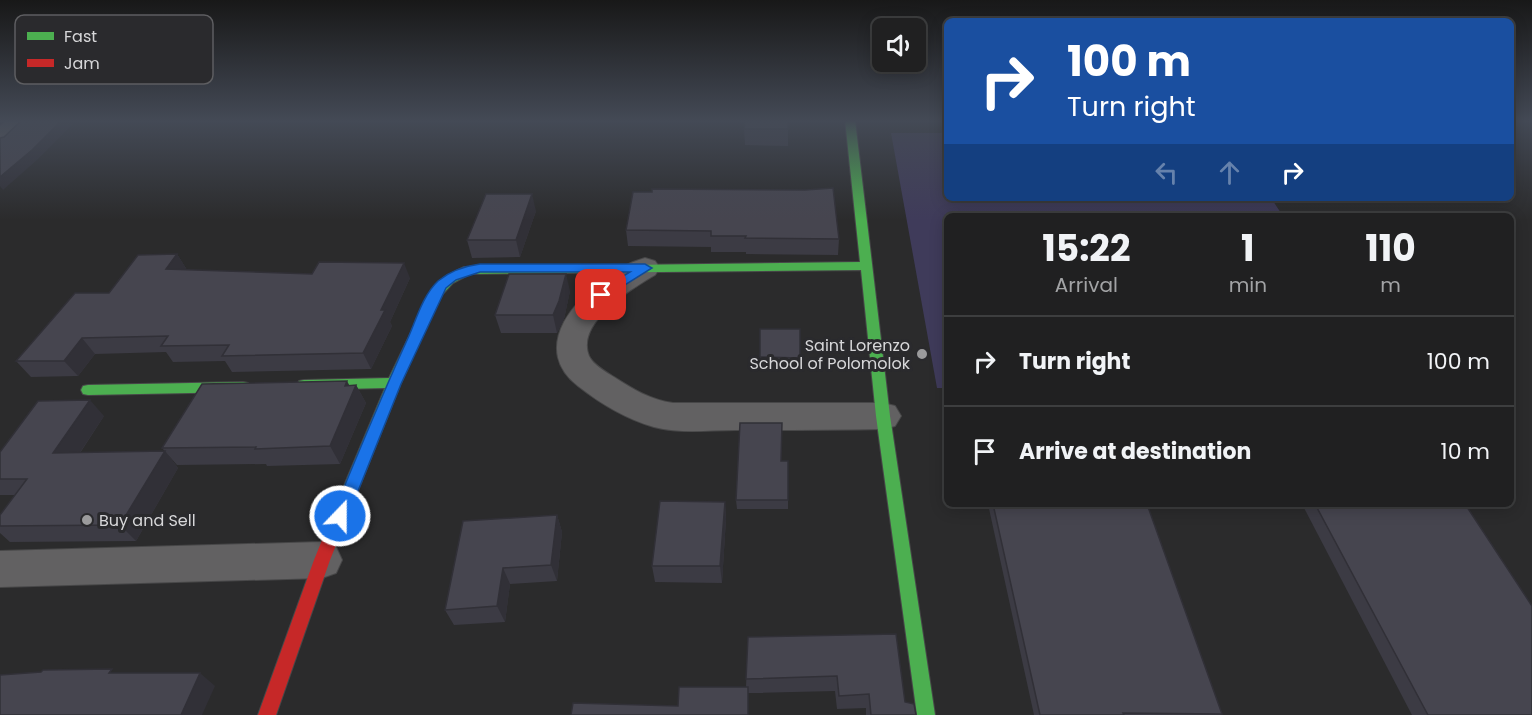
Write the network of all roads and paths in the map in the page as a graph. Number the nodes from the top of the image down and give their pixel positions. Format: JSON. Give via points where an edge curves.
{"nodes":[{"id":1,"x":853,"y":153,"type":"edge"},
{"id":2,"x":865,"y":266,"type":"junction"},
{"id":3,"x":645,"y":268,"type":"junction"},
{"id":4,"x":394,"y":384,"type":"junction"},
{"id":5,"x":253,"y":386,"type":"edge"},
{"id":6,"x":288,"y":386,"type":"edge"},
{"id":7,"x":87,"y":390,"type":"dead end"},
{"id":8,"x":883,"y":416,"type":"junction"},
{"id":9,"x":322,"y":560,"type":"junction"},
{"id":10,"x":0,"y":569,"type":"edge"},
{"id":11,"x":267,"y":715,"type":"edge"},
{"id":12,"x":926,"y":715,"type":"edge"}],
"edges":[{"from":1,"to":2,"type":"street"},
{"from":2,"to":3,"type":"street"},
{"from":2,"to":8,"type":"street"},
{"from":3,"to":4,"type":"street","via":[[480,268],[452,277],[434,296]]},
{"from":3,"to":8,"type":"street","via":[[589,307],[571,349],[578,367],[630,405],[649,414],[673,417]]},
{"from":4,"to":6,"type":"street"},
{"from":4,"to":9,"type":"street"},
{"from":5,"to":7,"type":"street"},
{"from":8,"to":12,"type":"street"},
{"from":9,"to":10,"type":"street"},
{"from":9,"to":11,"type":"street"}]}
